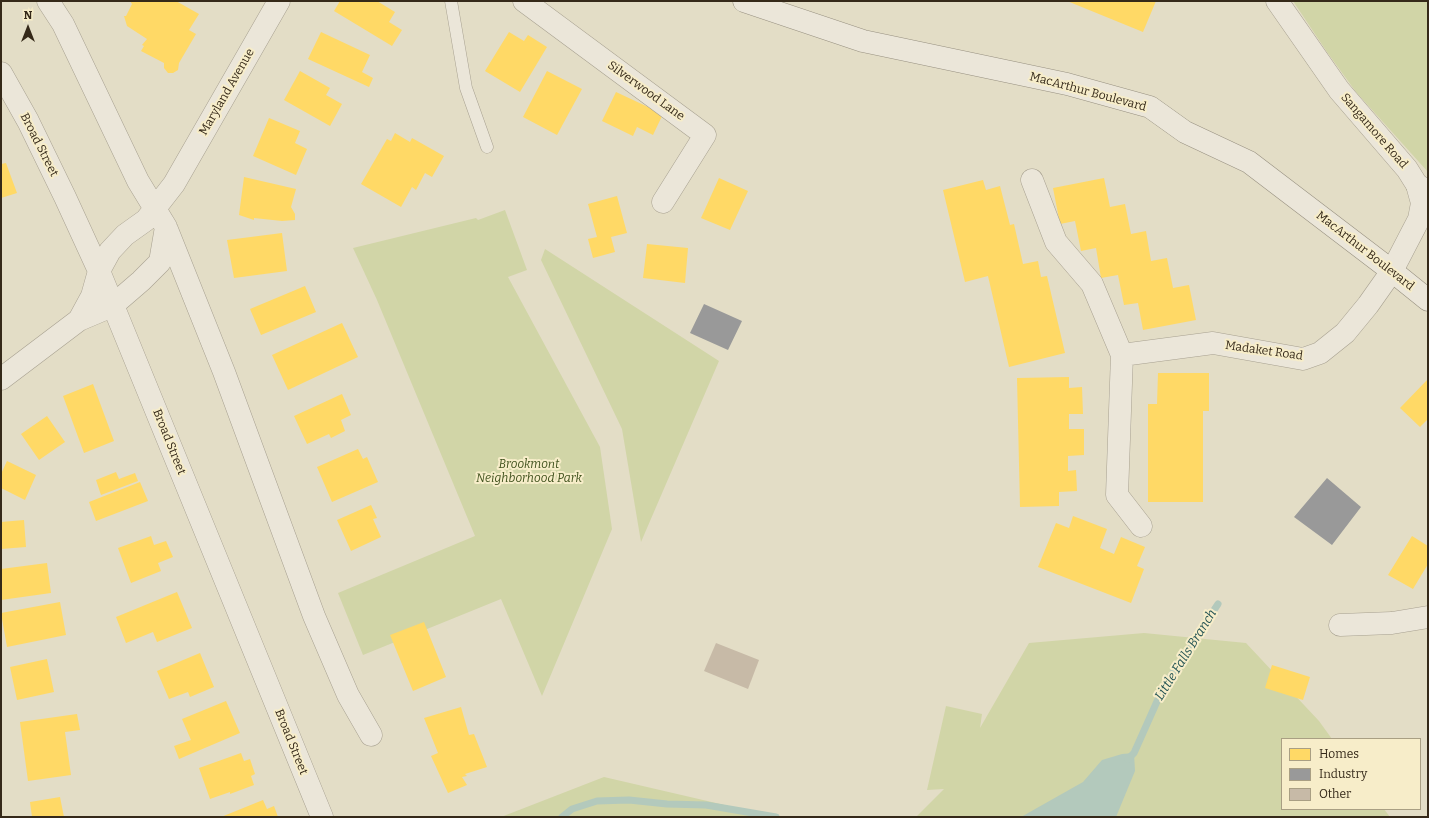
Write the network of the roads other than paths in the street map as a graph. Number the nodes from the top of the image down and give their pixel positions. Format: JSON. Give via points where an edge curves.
{"nodes":[{"id":1,"x":48,"y":1,"type":"edge"},
{"id":2,"x":279,"y":1,"type":"edge"},
{"id":3,"x":451,"y":1,"type":"edge"},
{"id":4,"x":524,"y":1,"type":"edge"},
{"id":5,"x":744,"y":1,"type":"edge"},
{"id":6,"x":1277,"y":1,"type":"edge"},
{"id":7,"x":1,"y":74,"type":"edge"},
{"id":8,"x":487,"y":147,"type":"dead end"},
{"id":9,"x":1032,"y":180,"type":"dead end"},
{"id":10,"x":174,"y":184,"type":"junction"},
{"id":11,"x":1422,"y":188,"type":"edge"},
{"id":12,"x":663,"y":202,"type":"dead end"},
{"id":13,"x":154,"y":209,"type":"junction"},
{"id":14,"x":166,"y":227,"type":"junction"},
{"id":15,"x":99,"y":271,"type":"junction"},
{"id":16,"x":1392,"y":271,"type":"junction"},
{"id":17,"x":1428,"y":300,"type":"edge"},
{"id":18,"x":112,"y":306,"type":"junction"},
{"id":19,"x":78,"y":320,"type":"junction"},
{"id":20,"x":1122,"y":355,"type":"junction"},
{"id":21,"x":1,"y":379,"type":"edge"},
{"id":22,"x":1141,"y":526,"type":"dead end"},
{"id":23,"x":1428,"y":617,"type":"edge"},
{"id":24,"x":1340,"y":625,"type":"dead end"},
{"id":25,"x":371,"y":735,"type":"dead end"},
{"id":26,"x":322,"y":817,"type":"edge"}],
"edges":[{"from":1,"to":13,"type":"street","via":[[63,24]]},
{"from":2,"to":10,"type":"street","name":"Maryland Avenue"},
{"from":3,"to":8,"type":"lane","via":[[466,88]]},
{"from":4,"to":12,"type":"street","name":"Silverwood Lane","via":[[705,135]]},
{"from":5,"to":16,"type":"street","name":"MacArthur Boulevard","via":[[862,41],[1067,84],[1150,107],[1185,132],[1249,162]]},
{"from":6,"to":11,"type":"street","name":"Sangamore Road","via":[[1339,90]]},
{"from":7,"to":15,"type":"street","name":"Broad Street","via":[[28,120]]},
{"from":9,"to":20,"type":"street","via":[[1056,242],[1092,284]]},
{"from":10,"to":13,"type":"street","name":"Maryland Avenue"},
{"from":10,"to":14,"type":"street","name":"Maryland Avenue"},
{"from":11,"to":16,"type":"street","name":"Sangamore Road","via":[[1419,218]]},
{"from":13,"to":14,"type":"street"},
{"from":13,"to":15,"type":"street","name":"Maryland Avenue","via":[[146,220],[110,251]]},
{"from":14,"to":18,"type":"street","name":"Maryland Avenue","via":[[160,262]]},
{"from":14,"to":25,"type":"street","via":[[224,372],[314,616],[348,695]]},
{"from":15,"to":18,"type":"street","name":"Broad Street"},
{"from":15,"to":19,"type":"street","name":"Maryland Avenue","via":[[92,296]]},
{"from":16,"to":17,"type":"street","name":"MacArthur Boulevard"},
{"from":16,"to":20,"type":"street","name":"Madaket Road","via":[[1345,333],[1320,354],[1304,359],[1213,344]]},
{"from":18,"to":19,"type":"street","name":"Maryland Avenue"},
{"from":18,"to":26,"type":"street","name":"Broad Street"},
{"from":19,"to":21,"type":"street","name":"Maryland Avenue"},
{"from":20,"to":22,"type":"street","via":[[1117,495]]},
{"from":23,"to":24,"type":"street","via":[[1392,624]]}]}
